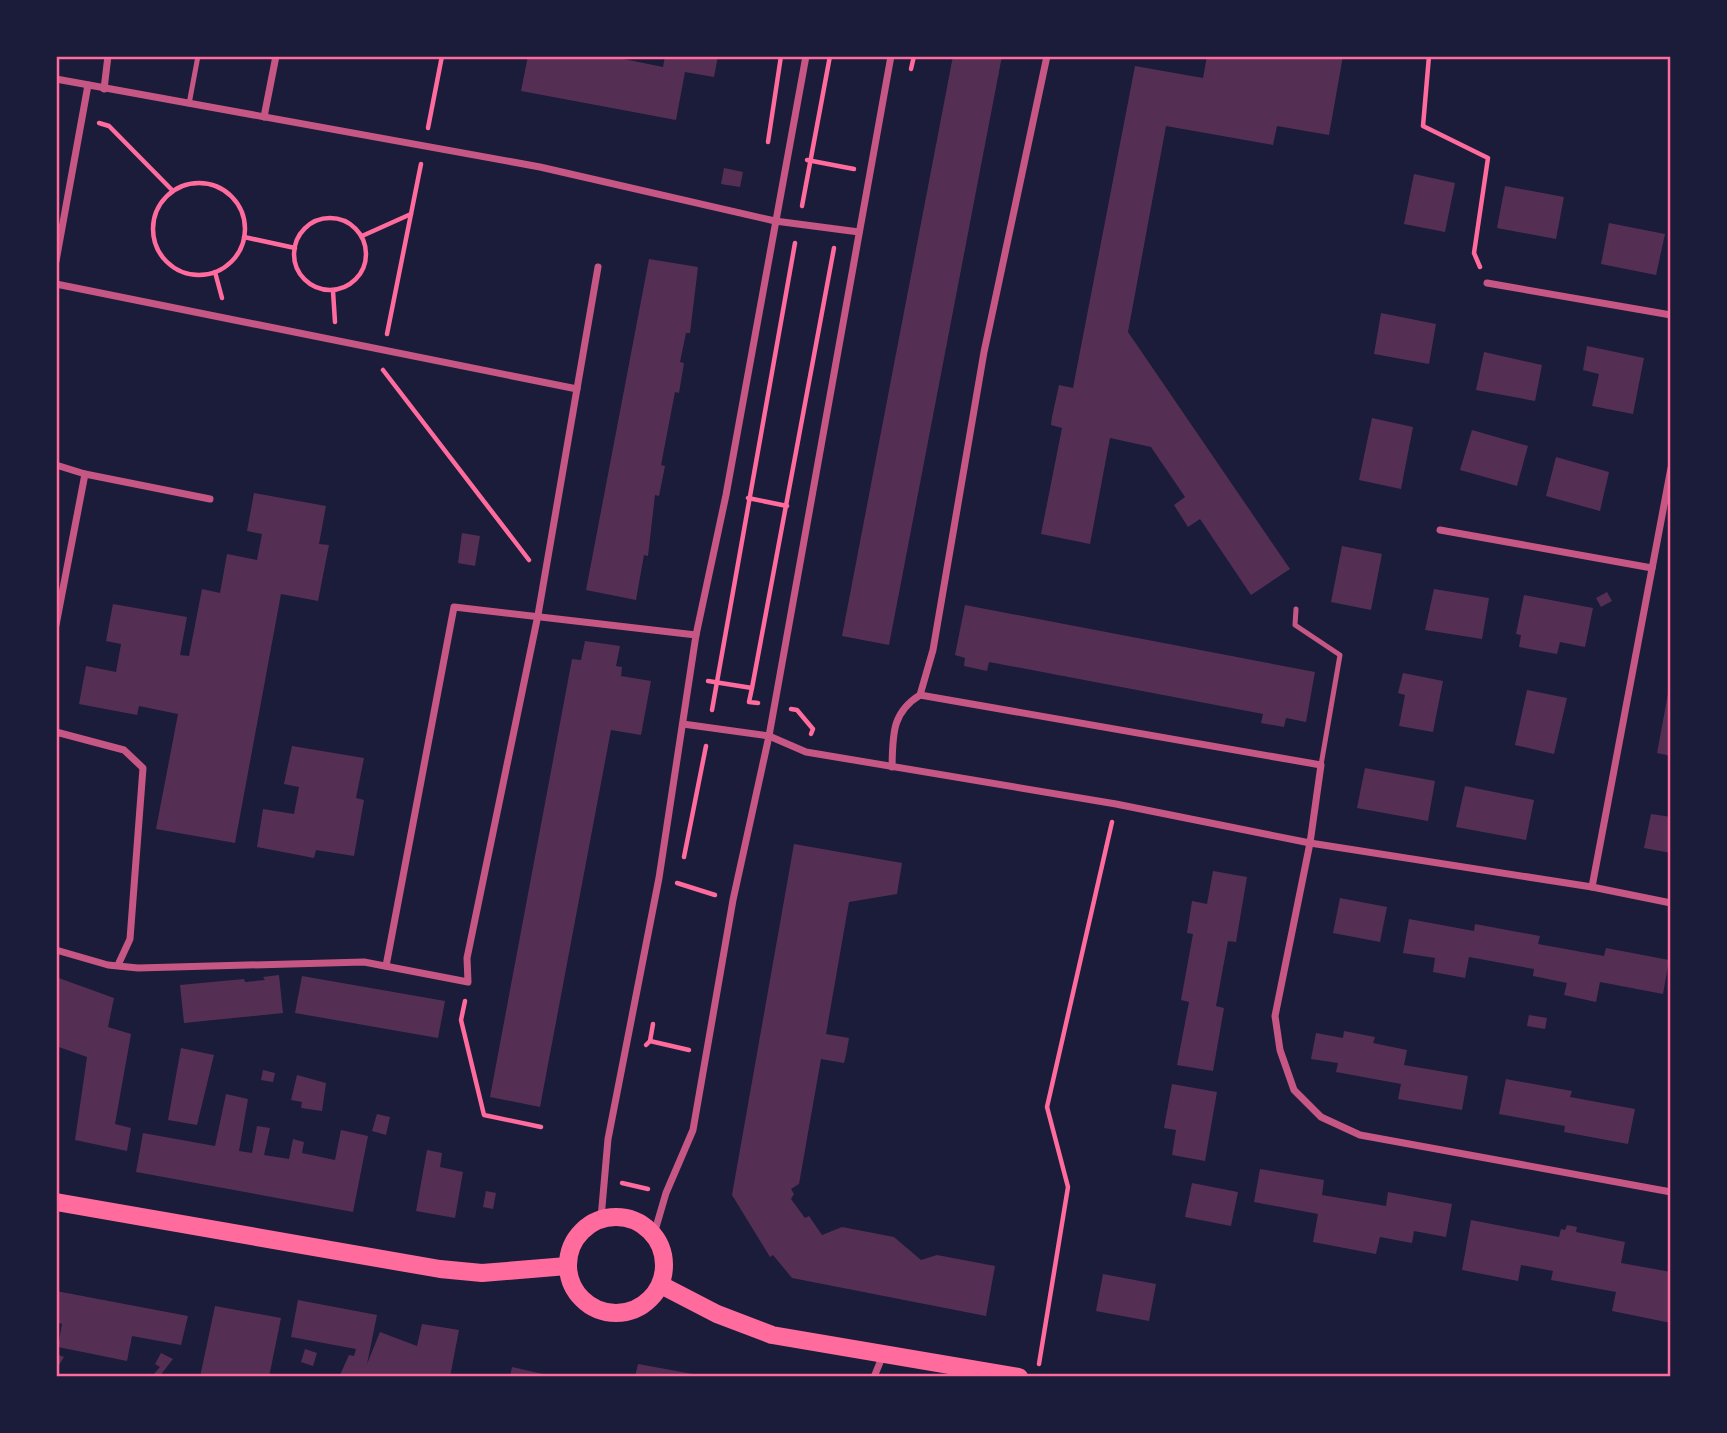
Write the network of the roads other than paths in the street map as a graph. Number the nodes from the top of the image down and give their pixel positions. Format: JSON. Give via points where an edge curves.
{"nodes":[{"id":1,"x":108,"y":56,"type":"edge"},
{"id":2,"x":198,"y":56,"type":"edge"},
{"id":3,"x":276,"y":56,"type":"edge"},
{"id":4,"x":806,"y":56,"type":"edge"},
{"id":5,"x":891,"y":56,"type":"edge"},
{"id":6,"x":1047,"y":56,"type":"edge"},
{"id":7,"x":56,"y":79,"type":"edge"},
{"id":8,"x":88,"y":85,"type":"junction"},
{"id":9,"x":104,"y":89,"type":"junction"},
{"id":10,"x":189,"y":104,"type":"junction"},
{"id":11,"x":264,"y":117,"type":"junction"},
{"id":12,"x":775,"y":220,"type":"junction"},
{"id":13,"x":859,"y":232,"type":"junction"},
{"id":14,"x":56,"y":261,"type":"edge"},
{"id":15,"x":598,"y":267,"type":"dead end"},
{"id":16,"x":1487,"y":283,"type":"road end"},
{"id":17,"x":56,"y":284,"type":"edge"},
{"id":18,"x":1671,"y":315,"type":"edge"},
{"id":19,"x":577,"y":389,"type":"junction"},
{"id":20,"x":56,"y":465,"type":"edge"},
{"id":21,"x":1671,"y":468,"type":"edge"},
{"id":22,"x":85,"y":474,"type":"junction"},
{"id":23,"x":210,"y":499,"type":"dead end"},
{"id":24,"x":1440,"y":530,"type":"dead end"},
{"id":25,"x":1652,"y":568,"type":"junction"},
{"id":26,"x":1296,"y":609,"type":"dead end"},
{"id":27,"x":538,"y":615,"type":"junction"},
{"id":28,"x":56,"y":625,"type":"edge"},
{"id":29,"x":696,"y":635,"type":"junction"},
{"id":30,"x":920,"y":695,"type":"junction"},
{"id":31,"x":683,"y":724,"type":"junction"},
{"id":32,"x":56,"y":732,"type":"edge"},
{"id":33,"x":769,"y":736,"type":"junction"},
{"id":34,"x":1321,"y":765,"type":"junction"},
{"id":35,"x":891,"y":767,"type":"junction"},
{"id":36,"x":1310,"y":844,"type":"junction"},
{"id":37,"x":1592,"y":887,"type":"junction"},
{"id":38,"x":1671,"y":903,"type":"edge"},
{"id":39,"x":56,"y":950,"type":"edge"},
{"id":40,"x":118,"y":965,"type":"junction"},
{"id":41,"x":386,"y":966,"type":"junction"},
{"id":42,"x":1671,"y":1192,"type":"edge"},
{"id":43,"x":56,"y":1202,"type":"edge"},
{"id":44,"x":601,"y":1218,"type":"junction"},
{"id":45,"x":654,"y":1234,"type":"junction"},
{"id":46,"x":567,"y":1266,"type":"junction"},
{"id":47,"x":661,"y":1285,"type":"junction"},
{"id":48,"x":884,"y":1354,"type":"junction"},
{"id":49,"x":874,"y":1377,"type":"edge"},
{"id":50,"x":1019,"y":1377,"type":"edge"}],
"edges":[{"from":1,"to":9,"type":"street"},
{"from":2,"to":10,"type":"lane"},
{"from":3,"to":11,"type":"street"},
{"from":4,"to":12,"type":"street"},
{"from":5,"to":13,"type":"street"},
{"from":6,"to":30,"type":"street","via":[[984,352],[933,650]]},
{"from":7,"to":8,"type":"street"},
{"from":8,"to":9,"type":"street"},
{"from":8,"to":14,"type":"street"},
{"from":9,"to":10,"type":"street"},
{"from":10,"to":11,"type":"street"},
{"from":11,"to":12,"type":"street","via":[[540,167]]},
{"from":12,"to":13,"type":"street"},
{"from":12,"to":29,"type":"street"},
{"from":13,"to":33,"type":"street"},
{"from":15,"to":19,"type":"street"},
{"from":16,"to":18,"type":"street"},
{"from":17,"to":19,"type":"street"},
{"from":19,"to":27,"type":"street"},
{"from":20,"to":22,"type":"street"},
{"from":21,"to":25,"type":"street"},
{"from":22,"to":23,"type":"street"},
{"from":22,"to":28,"type":"street"},
{"from":24,"to":25,"type":"street"},
{"from":25,"to":37,"type":"street"},
{"from":26,"to":34,"type":"lane","via":[[1295,625],[1340,655]]},
{"from":27,"to":29,"type":"street"},
{"from":27,"to":41,"type":"street","via":[[454,607]]},
{"from":27,"to":41,"type":"street","via":[[467,958],[468,982]]},
{"from":29,"to":31,"type":"street"},
{"from":30,"to":34,"type":"street"},
{"from":30,"to":35,"type":"street","via":[[905,705],[893,730]]},
{"from":31,"to":33,"type":"street"},
{"from":31,"to":44,"type":"street","via":[[659,878],[607,1139]]},
{"from":32,"to":40,"type":"street","via":[[124,750],[143,768],[130,939]]},
{"from":33,"to":35,"type":"street","via":[[806,752]]},
{"from":33,"to":45,"type":"street","via":[[733,900],[693,1130]]},
{"from":34,"to":36,"type":"street"},
{"from":35,"to":36,"type":"street","via":[[1116,804]]},
{"from":36,"to":37,"type":"street"},
{"from":36,"to":42,"type":"street","via":[[1275,1016],[1280,1050],[1294,1090],[1321,1117],[1360,1135]]},
{"from":37,"to":38,"type":"street"},
{"from":39,"to":40,"type":"street"},
{"from":40,"to":41,"type":"street","via":[[364,962]]},
{"from":43,"to":46,"type":"main road","via":[[440,1269],[482,1273]]},
{"from":44,"to":45,"type":"main road","via":[[636,1220]]},
{"from":44,"to":46,"type":"main road","via":[[583,1228],[571,1246]]},
{"from":45,"to":47,"type":"main road","via":[[664,1259]]},
{"from":46,"to":47,"type":"main road","via":[[577,1293],[600,1311],[621,1313],[642,1306]]},
{"from":47,"to":48,"type":"main road","via":[[772,1335]]},
{"from":48,"to":49,"type":"street"},
{"from":48,"to":50,"type":"main road"}]}
